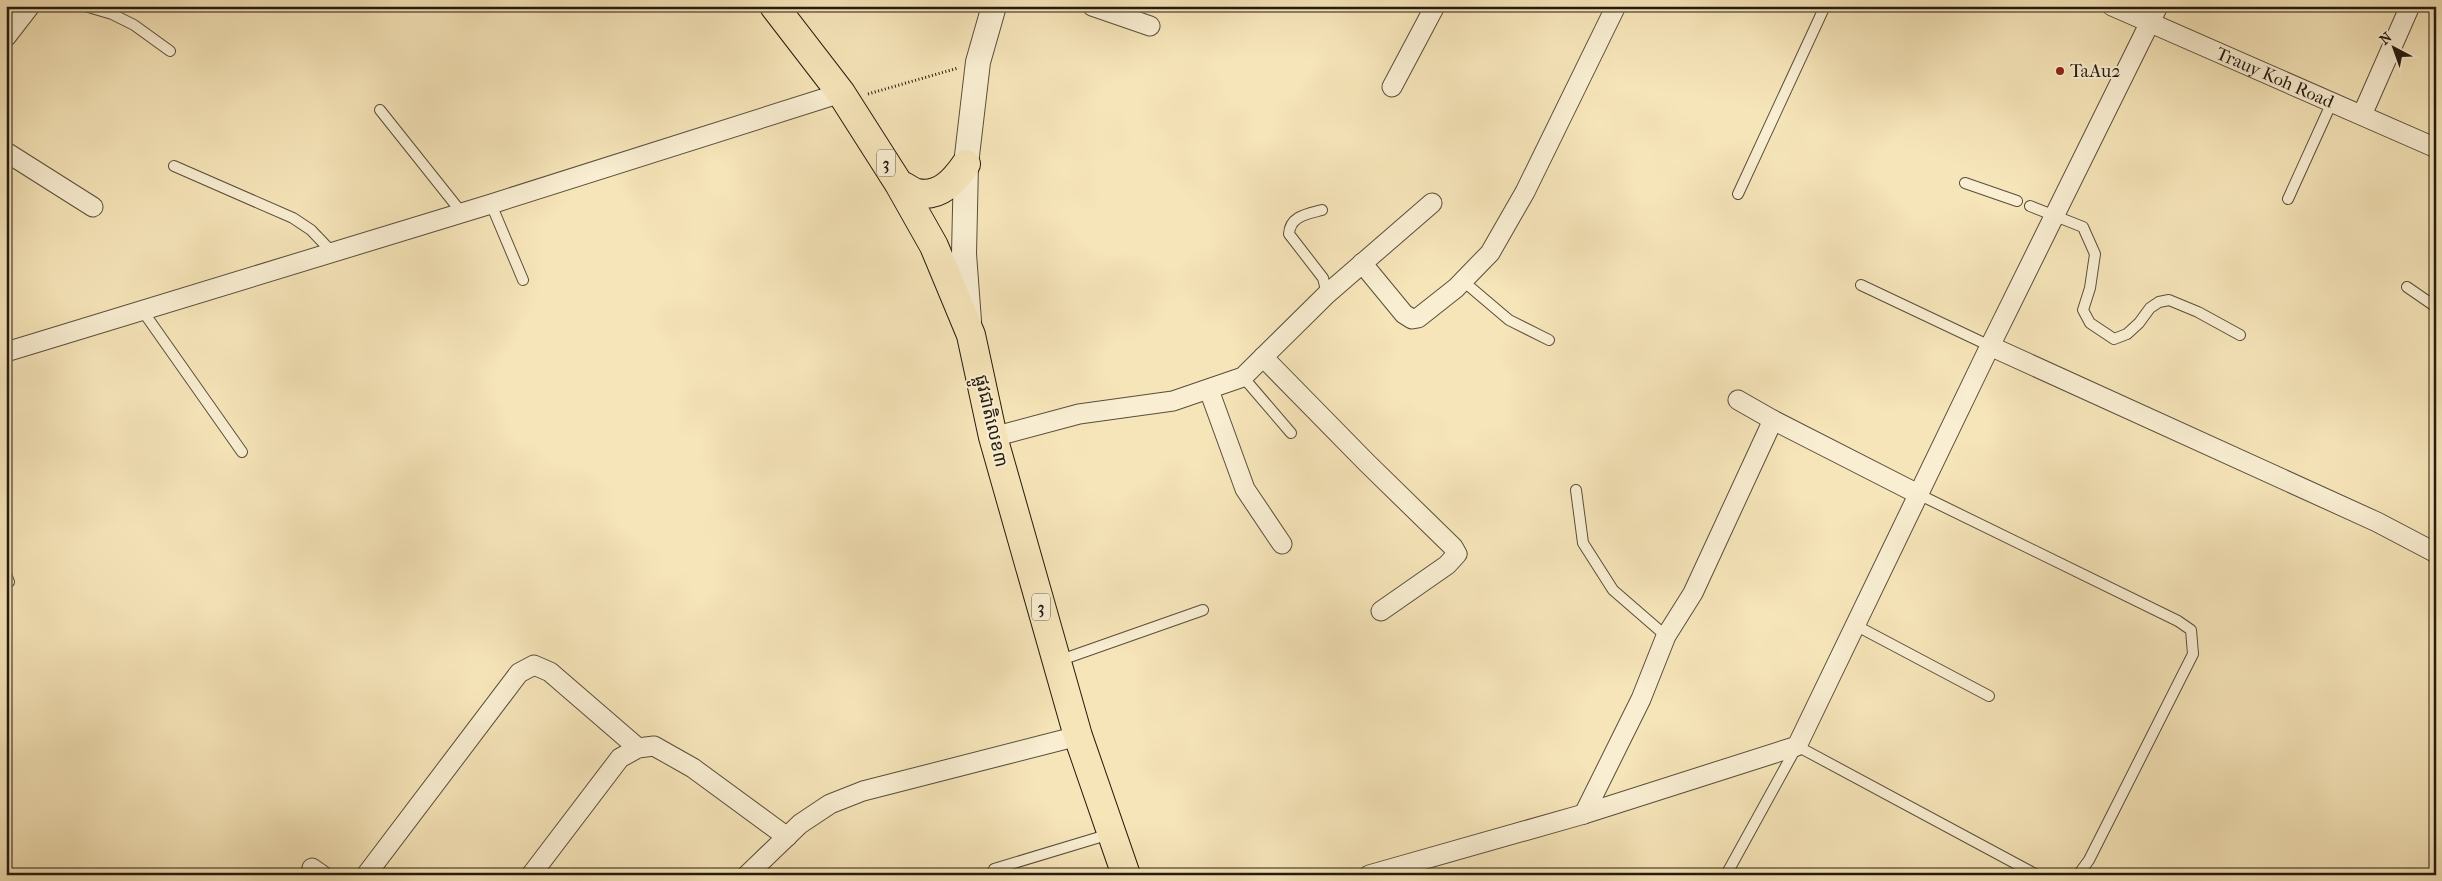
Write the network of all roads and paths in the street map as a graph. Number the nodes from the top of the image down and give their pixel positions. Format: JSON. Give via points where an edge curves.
{"nodes":[{"id":1,"x":30,"y":6,"type":"edge"},
{"id":2,"x":85,"y":6,"type":"edge"},
{"id":3,"x":774,"y":6,"type":"edge"},
{"id":4,"x":994,"y":6,"type":"edge"},
{"id":5,"x":1092,"y":6,"type":"edge"},
{"id":6,"x":1435,"y":6,"type":"edge"},
{"id":7,"x":1616,"y":6,"type":"edge"},
{"id":8,"x":1825,"y":6,"type":"edge"},
{"id":9,"x":2112,"y":6,"type":"edge"},
{"id":10,"x":2410,"y":6,"type":"edge"},
{"id":11,"x":2155,"y":15,"type":"edge"},
{"id":12,"x":1150,"y":26,"type":"dead end"},
{"id":13,"x":6,"y":37,"type":"edge"},
{"id":14,"x":170,"y":51,"type":"dead end"},
{"id":15,"x":978,"y":62,"type":"junction"},
{"id":16,"x":1392,"y":87,"type":"dead end"},
{"id":17,"x":844,"y":97,"type":"junction"},
{"id":18,"x":2332,"y":102,"type":"junction"},
{"id":19,"x":380,"y":110,"type":"dead end"},
{"id":20,"x":2362,"y":115,"type":"junction"},
{"id":21,"x":2436,"y":148,"type":"edge"},
{"id":22,"x":6,"y":152,"type":"edge"},
{"id":23,"x":966,"y":164,"type":"junction"},
{"id":24,"x":174,"y":166,"type":"dead end"},
{"id":25,"x":1965,"y":183,"type":"dead end"},
{"id":26,"x":900,"y":184,"type":"junction"},
{"id":27,"x":1738,"y":194,"type":"dead end"},
{"id":28,"x":2288,"y":198,"type":"dead end"},
{"id":29,"x":2017,"y":201,"type":"dead end"},
{"id":30,"x":1432,"y":203,"type":"dead end"},
{"id":31,"x":491,"y":204,"type":"junction"},
{"id":32,"x":2030,"y":206,"type":"dead end"},
{"id":33,"x":93,"y":207,"type":"dead end"},
{"id":34,"x":1322,"y":210,"type":"dead end"},
{"id":35,"x":462,"y":213,"type":"junction"},
{"id":36,"x":2056,"y":215,"type":"junction"},
{"id":37,"x":332,"y":252,"type":"junction"},
{"id":38,"x":1362,"y":263,"type":"junction"},
{"id":39,"x":523,"y":280,"type":"dead end"},
{"id":40,"x":1463,"y":281,"type":"junction"},
{"id":41,"x":1861,"y":285,"type":"dead end"},
{"id":42,"x":2407,"y":287,"type":"dead end"},
{"id":43,"x":1327,"y":294,"type":"junction"},
{"id":44,"x":2436,"y":306,"type":"edge"},
{"id":45,"x":142,"y":310,"type":"junction"},
{"id":46,"x":971,"y":335,"type":"junction"},
{"id":47,"x":2240,"y":335,"type":"dead end"},
{"id":48,"x":1549,"y":340,"type":"dead end"},
{"id":49,"x":1990,"y":346,"type":"junction"},
{"id":50,"x":6,"y":352,"type":"edge"},
{"id":51,"x":1263,"y":357,"type":"junction"},
{"id":52,"x":1243,"y":378,"type":"junction"},
{"id":53,"x":1209,"y":390,"type":"junction"},
{"id":54,"x":1738,"y":400,"type":"dead end"},
{"id":55,"x":1773,"y":420,"type":"junction"},
{"id":56,"x":1292,"y":433,"type":"dead end"},
{"id":57,"x":993,"y":437,"type":"junction"},
{"id":58,"x":242,"y":452,"type":"dead end"},
{"id":59,"x":1576,"y":490,"type":"dead end"},
{"id":60,"x":1918,"y":494,"type":"junction"},
{"id":61,"x":1282,"y":544,"type":"dead end"},
{"id":62,"x":2436,"y":553,"type":"edge"},
{"id":63,"x":1203,"y":610,"type":"dead end"},
{"id":64,"x":1380,"y":611,"type":"dead end"},
{"id":65,"x":1855,"y":625,"type":"junction"},
{"id":66,"x":1666,"y":636,"type":"junction"},
{"id":67,"x":1057,"y":662,"type":"junction"},
{"id":68,"x":1989,"y":696,"type":"dead end"},
{"id":69,"x":1078,"y":736,"type":"junction"},
{"id":70,"x":1797,"y":746,"type":"junction"},
{"id":71,"x":638,"y":748,"type":"junction"},
{"id":72,"x":1584,"y":814,"type":"junction"},
{"id":73,"x":1112,"y":833,"type":"junction"},
{"id":74,"x":787,"y":837,"type":"junction"},
{"id":75,"x":994,"y":869,"type":"dead end"},
{"id":76,"x":366,"y":875,"type":"edge"},
{"id":77,"x":531,"y":875,"type":"edge"},
{"id":78,"x":747,"y":875,"type":"edge"},
{"id":79,"x":1126,"y":875,"type":"edge"},
{"id":80,"x":1369,"y":875,"type":"edge"},
{"id":81,"x":1726,"y":875,"type":"edge"},
{"id":82,"x":2037,"y":875,"type":"edge"},
{"id":83,"x":2078,"y":875,"type":"edge"}],
"edges":[{"from":1,"to":13,"type":"street"},
{"from":2,"to":14,"type":"lane","via":[[134,25]]},
{"from":3,"to":17,"type":"highway","name":"ផ្លូវជាតិលេខ៣","number":"3"},
{"from":4,"to":15,"type":"street"},
{"from":5,"to":12,"type":"street"},
{"from":6,"to":16,"type":"street"},
{"from":7,"to":40,"type":"street","via":[[1525,192],[1490,253]]},
{"from":8,"to":27,"type":"lane"},
{"from":9,"to":11,"type":"street","name":"Trauy Koh Road"},
{"from":10,"to":20,"type":"street"},
{"from":11,"to":18,"type":"street","name":"Trauy Koh Road"},
{"from":11,"to":36,"type":"street"},
{"from":15,"to":17,"type":"path"},
{"from":15,"to":23,"type":"street"},
{"from":17,"to":26,"type":"highway","name":"ផ្លូវជាតិលេខ៣","number":"3"},
{"from":17,"to":31,"type":"street"},
{"from":18,"to":20,"type":"street","name":"Trauy Koh Road"},
{"from":18,"to":28,"type":"lane"},
{"from":19,"to":35,"type":"lane"},
{"from":20,"to":21,"type":"street","name":"Trauy Koh Road"},
{"from":22,"to":33,"type":"street"},
{"from":23,"to":26,"type":"highway","via":[[953,183],[937,192],[918,193]]},
{"from":23,"to":46,"type":"street","via":[[964,254]]},
{"from":24,"to":37,"type":"lane","via":[[293,218],[311,230]]},
{"from":25,"to":29,"type":"lane"},
{"from":26,"to":46,"type":"highway","name":"ផ្លូវជាតិលេខ៣","number":"3","via":[[934,246]]},
{"from":30,"to":38,"type":"street"},
{"from":31,"to":35,"type":"street"},
{"from":31,"to":39,"type":"lane"},
{"from":32,"to":36,"type":"lane"},
{"from":34,"to":43,"type":"lane","via":[[1298,217],[1290,226],[1289,234],[1323,278]]},
{"from":35,"to":37,"type":"street"},
{"from":36,"to":47,"type":"lane","via":[[2083,227],[2095,254],[2083,310],[2090,323],[2114,339],[2133,329],[2158,302],[2169,300]]},
{"from":36,"to":49,"type":"street"},
{"from":37,"to":45,"type":"street"},
{"from":38,"to":40,"type":"street","via":[[1404,314],[1412,319],[1418,318]]},
{"from":38,"to":43,"type":"street"},
{"from":40,"to":48,"type":"lane","via":[[1509,320]]},
{"from":41,"to":49,"type":"lane"},
{"from":42,"to":44,"type":"lane"},
{"from":43,"to":51,"type":"street"},
{"from":45,"to":50,"type":"street"},
{"from":45,"to":58,"type":"lane"},
{"from":46,"to":57,"type":"highway","name":"ផ្លូវជាតិលេខ៣","number":"3"},
{"from":49,"to":60,"type":"street"},
{"from":49,"to":62,"type":"street","via":[[2377,522]]},
{"from":51,"to":52,"type":"street"},
{"from":51,"to":64,"type":"street","via":[[1457,554],[1447,565]]},
{"from":52,"to":53,"type":"street"},
{"from":52,"to":56,"type":"lane"},
{"from":53,"to":57,"type":"street","via":[[1173,400],[1078,414]]},
{"from":53,"to":61,"type":"street","via":[[1245,489]]},
{"from":54,"to":55,"type":"street"},
{"from":55,"to":60,"type":"street"},
{"from":55,"to":66,"type":"street","via":[[1693,593]]},
{"from":57,"to":67,"type":"highway","name":"ផ្លូវជាតិលេខ៣","number":"3"},
{"from":59,"to":66,"type":"lane","via":[[1582,543],[1613,590]]},
{"from":60,"to":65,"type":"street"},
{"from":60,"to":83,"type":"lane","via":[[2191,630],[2194,654],[2089,860]]},
{"from":63,"to":67,"type":"lane"},
{"from":65,"to":68,"type":"lane"},
{"from":65,"to":70,"type":"street"},
{"from":66,"to":72,"type":"street","via":[[1641,699]]},
{"from":67,"to":69,"type":"highway","name":"ផ្លូវជាតិលេខ៣","number":"3"},
{"from":69,"to":73,"type":"highway","name":"ផ្លូវជាតិលេខ៣","number":"3"},
{"from":69,"to":74,"type":"street","via":[[863,791],[830,804]]},
{"from":70,"to":72,"type":"street"},
{"from":70,"to":81,"type":"lane"},
{"from":70,"to":82,"type":"lane"},
{"from":71,"to":74,"type":"street","via":[[654,746],[693,768]]},
{"from":71,"to":76,"type":"street","via":[[550,672],[534,666],[519,673]]},
{"from":71,"to":77,"type":"street","via":[[620,758]]},
{"from":72,"to":80,"type":"street"},
{"from":73,"to":75,"type":"lane"},
{"from":73,"to":79,"type":"highway","name":"ផ្លូវជាតិលេខ៣","number":"3"},
{"from":74,"to":78,"type":"street"}]}
